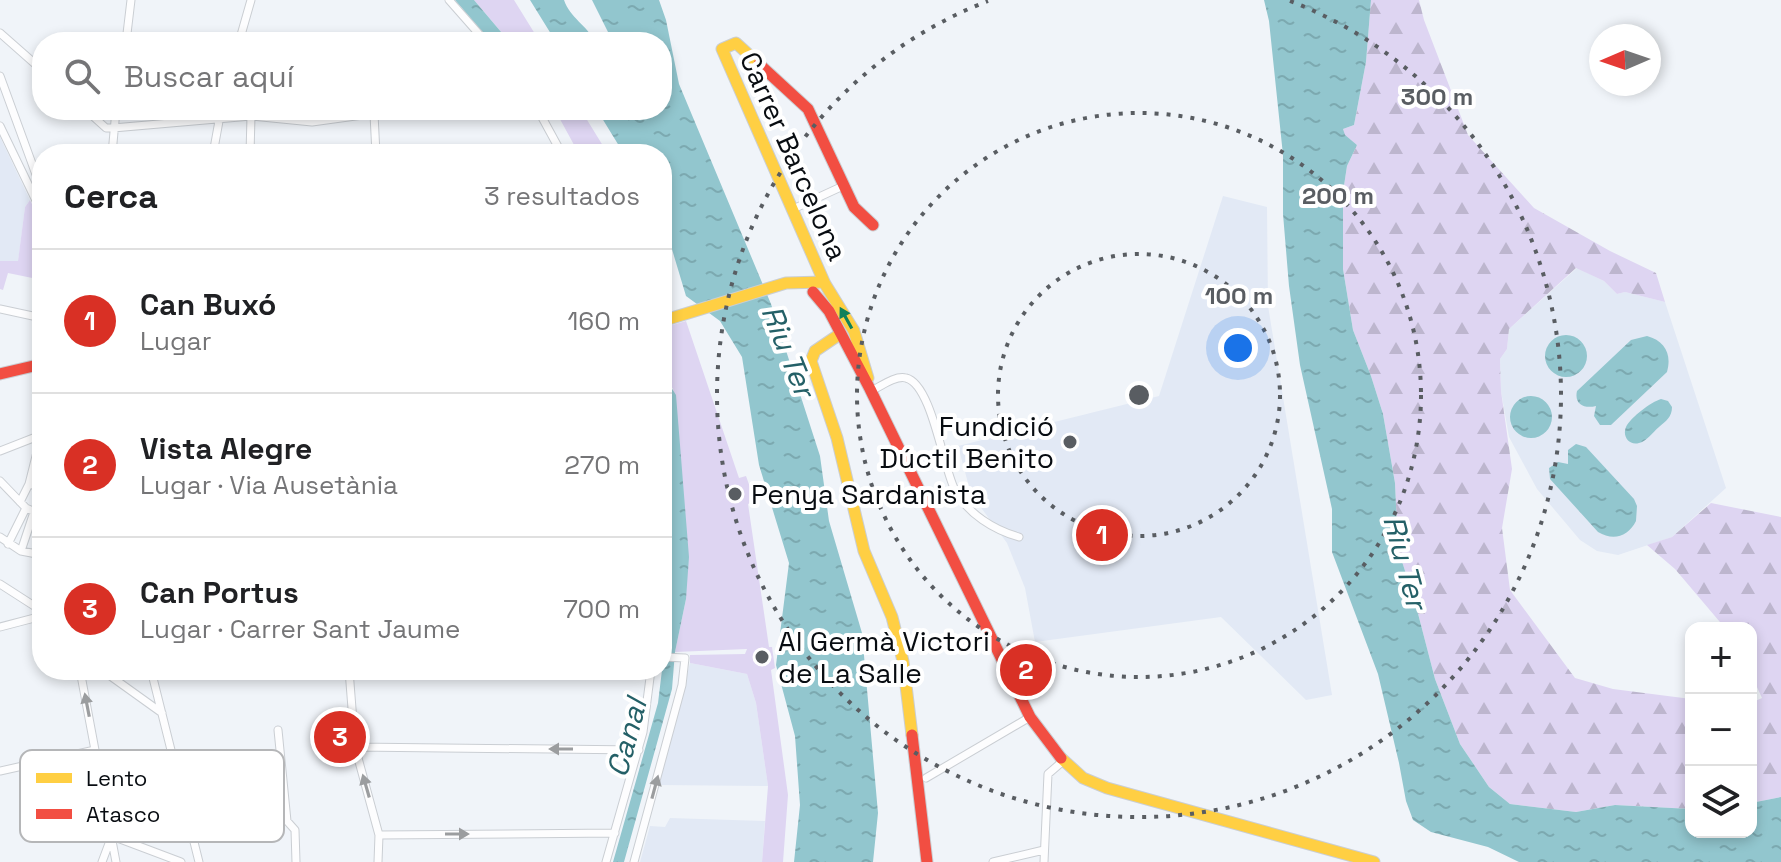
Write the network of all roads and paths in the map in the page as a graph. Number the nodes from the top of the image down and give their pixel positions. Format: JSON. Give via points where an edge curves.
{"nodes":[{"id":1,"x":131,"y":0,"type":"edge"},
{"id":2,"x":449,"y":0,"type":"edge"},
{"id":3,"x":249,"y":1,"type":"edge"},
{"id":4,"x":127,"y":32,"type":"edge"},
{"id":5,"x":241,"y":32,"type":"edge"},
{"id":6,"x":477,"y":32,"type":"edge"},
{"id":7,"x":0,"y":33,"type":"edge"},
{"id":8,"x":32,"y":61,"type":"edge"},
{"id":9,"x":0,"y":76,"type":"edge"},
{"id":10,"x":97,"y":120,"type":"edge"},
{"id":11,"x":114,"y":120,"type":"edge"},
{"id":12,"x":207,"y":120,"type":"edge"},
{"id":13,"x":219,"y":120,"type":"edge"},
{"id":14,"x":251,"y":120,"type":"edge"},
{"id":15,"x":292,"y":120,"type":"edge"},
{"id":16,"x":328,"y":120,"type":"edge"},
{"id":17,"x":374,"y":120,"type":"edge"},
{"id":18,"x":543,"y":120,"type":"edge"},
{"id":19,"x":0,"y":126,"type":"edge"},
{"id":20,"x":113,"y":128,"type":"junction"},
{"id":21,"x":112,"y":144,"type":"edge"},
{"id":22,"x":215,"y":144,"type":"edge"},
{"id":23,"x":250,"y":144,"type":"edge"},
{"id":24,"x":376,"y":144,"type":"edge"},
{"id":25,"x":557,"y":144,"type":"edge"},
{"id":26,"x":32,"y":164,"type":"edge"},
{"id":27,"x":843,"y":186,"type":"junction"},
{"id":28,"x":32,"y":192,"type":"edge"},
{"id":29,"x":791,"y":210,"type":"junction"},
{"id":30,"x":873,"y":225,"type":"dead end"},
{"id":31,"x":820,"y":289,"type":"junction"},
{"id":32,"x":0,"y":309,"type":"edge"},
{"id":33,"x":32,"y":316,"type":"edge"},
{"id":34,"x":672,"y":318,"type":"edge"},
{"id":35,"x":840,"y":334,"type":"junction"},
{"id":36,"x":32,"y":366,"type":"edge"},
{"id":37,"x":0,"y":374,"type":"edge"},
{"id":38,"x":870,"y":390,"type":"junction"},
{"id":39,"x":32,"y":438,"type":"edge"},
{"id":40,"x":0,"y":451,"type":"edge"},
{"id":41,"x":32,"y":472,"type":"edge"},
{"id":42,"x":0,"y":481,"type":"edge"},
{"id":43,"x":29,"y":484,"type":"junction"},
{"id":44,"x":32,"y":485,"type":"edge"},
{"id":45,"x":23,"y":505,"type":"junction"},
{"id":46,"x":32,"y":510,"type":"edge"},
{"id":47,"x":32,"y":526,"type":"edge"},
{"id":48,"x":0,"y":537,"type":"edge"},
{"id":49,"x":1019,"y":537,"type":"dead end"},
{"id":50,"x":8,"y":544,"type":"junction"},
{"id":51,"x":21,"y":551,"type":"junction"},
{"id":52,"x":32,"y":553,"type":"edge"},
{"id":53,"x":0,"y":584,"type":"edge"},
{"id":54,"x":32,"y":607,"type":"edge"},
{"id":55,"x":32,"y":617,"type":"edge"},
{"id":56,"x":0,"y":627,"type":"edge"},
{"id":57,"x":672,"y":657,"type":"edge"},
{"id":58,"x":82,"y":680,"type":"edge"},
{"id":59,"x":116,"y":680,"type":"edge"},
{"id":60,"x":154,"y":680,"type":"edge"},
{"id":61,"x":350,"y":680,"type":"edge"},
{"id":62,"x":650,"y":680,"type":"edge"},
{"id":63,"x":162,"y":713,"type":"junction"},
{"id":64,"x":1030,"y":717,"type":"junction"},
{"id":65,"x":278,"y":730,"type":"dead end"},
{"id":66,"x":355,"y":747,"type":"junction"},
{"id":67,"x":95,"y":750,"type":"edge"},
{"id":68,"x":171,"y":750,"type":"edge"},
{"id":69,"x":280,"y":750,"type":"edge"},
{"id":70,"x":639,"y":750,"type":"junction"},
{"id":71,"x":1063,"y":761,"type":"junction"},
{"id":72,"x":20,"y":767,"type":"edge"},
{"id":73,"x":0,"y":771,"type":"edge"},
{"id":74,"x":926,"y":778,"type":"dead end"},
{"id":75,"x":284,"y":791,"type":"edge"},
{"id":76,"x":615,"y":833,"type":"junction"},
{"id":77,"x":379,"y":835,"type":"junction"},
{"id":78,"x":110,"y":842,"type":"edge"},
{"id":79,"x":113,"y":842,"type":"edge"},
{"id":80,"x":128,"y":842,"type":"edge"},
{"id":81,"x":194,"y":842,"type":"edge"},
{"id":82,"x":1044,"y":850,"type":"junction"},
{"id":83,"x":102,"y":862,"type":"edge"},
{"id":84,"x":116,"y":862,"type":"edge"},
{"id":85,"x":181,"y":862,"type":"edge"},
{"id":86,"x":199,"y":862,"type":"edge"},
{"id":87,"x":296,"y":862,"type":"edge"},
{"id":88,"x":378,"y":862,"type":"edge"},
{"id":89,"x":606,"y":862,"type":"edge"},
{"id":90,"x":634,"y":862,"type":"edge"},
{"id":91,"x":927,"y":862,"type":"edge"},
{"id":92,"x":993,"y":862,"type":"edge"},
{"id":93,"x":1044,"y":862,"type":"edge"},
{"id":94,"x":1374,"y":862,"type":"edge"}],
"edges":[{"from":1,"to":4,"type":"street"},
{"from":2,"to":6,"type":"street"},
{"from":3,"to":5,"type":"street"},
{"from":7,"to":8,"type":"street"},
{"from":9,"to":26,"type":"street"},
{"from":10,"to":20,"type":"street"},
{"from":11,"to":20,"type":"street"},
{"from":12,"to":20,"type":"street"},
{"from":13,"to":22,"type":"street"},
{"from":14,"to":23,"type":"street"},
{"from":15,"to":16,"type":"street"},
{"from":17,"to":24,"type":"street"},
{"from":18,"to":25,"type":"street"},
{"from":19,"to":28,"type":"street"},
{"from":20,"to":21,"type":"street"},
{"from":27,"to":29,"type":"street"},
{"from":27,"to":29,"type":"street","name":"Carrer Barcelona","via":[[808,109],[736,43],[722,49]]},
{"from":27,"to":30,"type":"street","via":[[854,207]]},
{"from":29,"to":31,"type":"street","name":"Carrer Barcelona","via":[[821,272]]},
{"from":31,"to":34,"type":"street","via":[[786,283]]},
{"from":31,"to":35,"type":"street"},
{"from":38,"to":31,"type":"street","one_way":true,"via":[[862,350],[845,314]]},
{"from":32,"to":33,"type":"street"},
{"from":35,"to":38,"type":"street"},
{"from":35,"to":91,"type":"street","via":[[815,351],[811,361],[837,438],[864,551],[892,617],[903,661]]},
{"from":36,"to":37,"type":"street"},
{"from":38,"to":49,"type":"street","via":[[898,378],[916,385],[955,491],[980,519]]},
{"from":38,"to":64,"type":"street"},
{"from":39,"to":40,"type":"street"},
{"from":41,"to":43,"type":"street"},
{"from":42,"to":45,"type":"street"},
{"from":43,"to":44,"type":"street"},
{"from":43,"to":45,"type":"street"},
{"from":45,"to":46,"type":"street"},
{"from":45,"to":50,"type":"street"},
{"from":47,"to":51,"type":"street"},
{"from":48,"to":50,"type":"street"},
{"from":50,"to":51,"type":"street"},
{"from":51,"to":52,"type":"street"},
{"from":53,"to":54,"type":"street"},
{"from":55,"to":56,"type":"street"},
{"from":90,"to":57,"type":"street","one_way":true,"via":[[682,685],[685,658]]},
{"from":67,"to":58,"type":"street","one_way":true},
{"from":59,"to":63,"type":"street"},
{"from":60,"to":63,"type":"street"},
{"from":61,"to":66,"type":"street"},
{"from":62,"to":70,"type":"street"},
{"from":63,"to":68,"type":"street"},
{"from":64,"to":71,"type":"street"},
{"from":64,"to":74,"type":"street"},
{"from":65,"to":69,"type":"street"},
{"from":70,"to":66,"type":"street","one_way":true},
{"from":77,"to":66,"type":"street","one_way":true},
{"from":70,"to":76,"type":"street"},
{"from":71,"to":82,"type":"street","via":[[1048,774]]},
{"from":71,"to":94,"type":"street","via":[[1083,778],[1119,792]]},
{"from":72,"to":73,"type":"street"},
{"from":75,"to":87,"type":"street","via":[[287,821],[295,830]]},
{"from":77,"to":76,"type":"street","one_way":true},
{"from":76,"to":89,"type":"street"},
{"from":77,"to":88,"type":"street"},
{"from":78,"to":83,"type":"street"},
{"from":79,"to":84,"type":"street"},
{"from":80,"to":85,"type":"street"},
{"from":81,"to":86,"type":"street"},
{"from":82,"to":92,"type":"street"},
{"from":82,"to":93,"type":"street"}]}
